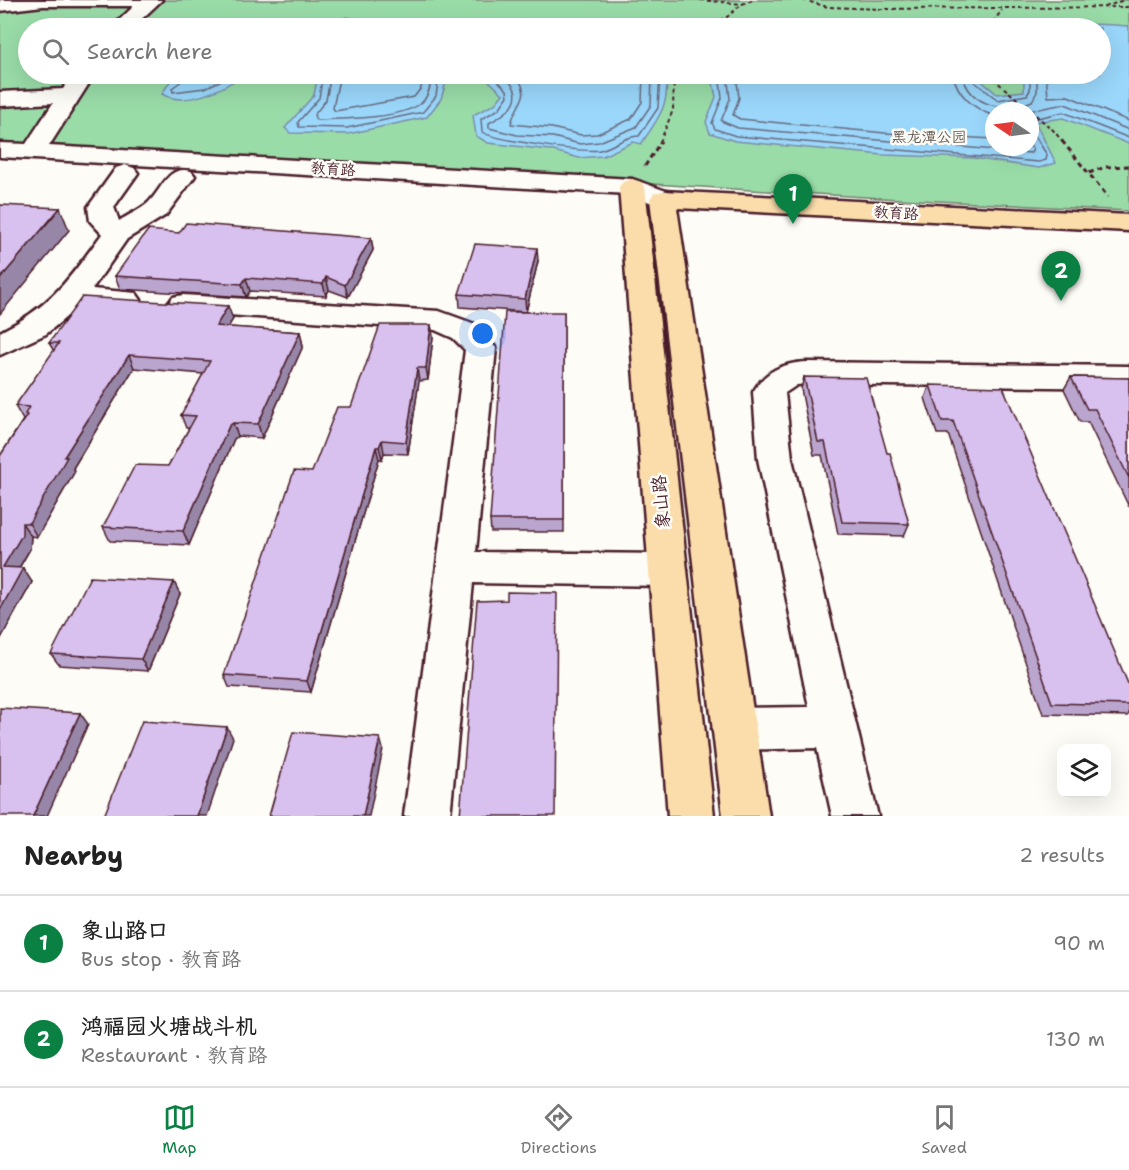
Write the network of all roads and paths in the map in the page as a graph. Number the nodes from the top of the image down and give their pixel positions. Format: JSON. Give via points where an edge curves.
{"nodes":[{"id":1,"x":152,"y":0,"type":"edge"},
{"id":2,"x":700,"y":0,"type":"edge"},
{"id":3,"x":753,"y":0,"type":"edge"},
{"id":4,"x":803,"y":0,"type":"edge"},
{"id":5,"x":1124,"y":0,"type":"edge"},
{"id":6,"x":742,"y":4,"type":"junction"},
{"id":7,"x":0,"y":5,"type":"edge"},
{"id":8,"x":1129,"y":7,"type":"edge"},
{"id":9,"x":1003,"y":9,"type":"junction"},
{"id":10,"x":1095,"y":9,"type":"junction"},
{"id":11,"x":132,"y":18,"type":"edge"},
{"id":12,"x":725,"y":18,"type":"edge"},
{"id":13,"x":996,"y":18,"type":"edge"},
{"id":14,"x":76,"y":84,"type":"edge"},
{"id":15,"x":676,"y":84,"type":"edge"},
{"id":16,"x":999,"y":84,"type":"edge"},
{"id":17,"x":67,"y":96,"type":"junction"},
{"id":18,"x":0,"y":99,"type":"edge"},
{"id":19,"x":0,"y":150,"type":"edge"},
{"id":20,"x":33,"y":152,"type":"junction"},
{"id":21,"x":0,"y":165,"type":"edge"},
{"id":22,"x":1129,"y":166,"type":"edge"},
{"id":23,"x":125,"y":173,"type":"junction"},
{"id":24,"x":1089,"y":173,"type":"junction"},
{"id":25,"x":182,"y":176,"type":"junction"},
{"id":26,"x":643,"y":197,"type":"junction"},
{"id":27,"x":1122,"y":214,"type":"edge"},
{"id":28,"x":117,"y":233,"type":"junction"},
{"id":29,"x":70,"y":297,"type":"junction"},
{"id":30,"x":0,"y":345,"type":"edge"},
{"id":31,"x":1129,"y":377,"type":"edge"},
{"id":32,"x":456,"y":567,"type":"junction"},
{"id":33,"x":668,"y":570,"type":"junction"},
{"id":34,"x":835,"y":727,"type":"junction"},
{"id":35,"x":734,"y":729,"type":"junction"},
{"id":36,"x":427,"y":816,"type":"edge"},
{"id":37,"x":691,"y":816,"type":"edge"},
{"id":38,"x":746,"y":816,"type":"edge"},
{"id":39,"x":855,"y":816,"type":"edge"}],
"edges":[{"from":1,"to":7,"type":"street","via":[[43,0]]},
{"from":1,"to":11,"type":"street"},
{"from":2,"to":6,"type":"path"},
{"from":3,"to":6,"type":"path"},
{"from":4,"to":9,"type":"path","via":[[828,7]]},
{"from":5,"to":10,"type":"path"},
{"from":6,"to":12,"type":"path"},
{"from":8,"to":10,"type":"path"},
{"from":9,"to":10,"type":"path"},
{"from":9,"to":13,"type":"path"},
{"from":14,"to":17,"type":"street"},
{"from":15,"to":26,"type":"path"},
{"from":16,"to":24,"type":"path","via":[[1053,130]]},
{"from":17,"to":18,"type":"street"},
{"from":17,"to":20,"type":"street"},
{"from":19,"to":20,"type":"street","name":"教育路"},
{"from":20,"to":26,"type":"street","name":"教育路"},
{"from":21,"to":23,"type":"street","name":"教育路"},
{"from":22,"to":24,"type":"path","via":[[1105,167]]},
{"from":23,"to":25,"type":"street","name":"教育路"},
{"from":23,"to":28,"type":"street","via":[[101,207],[103,221]]},
{"from":24,"to":27,"type":"path"},
{"from":25,"to":26,"type":"street","name":"教育路"},
{"from":25,"to":28,"type":"street","via":[[157,209]]},
{"from":26,"to":27,"type":"main road","name":"教育路"},
{"from":26,"to":33,"type":"main road","name":"象山路"},
{"from":26,"to":35,"type":"main road"},
{"from":28,"to":29,"type":"street"},
{"from":29,"to":30,"type":"street","via":[[35,327]]},
{"from":29,"to":32,"type":"street","via":[[439,321],[464,331],[481,348]]},
{"from":31,"to":34,"type":"street","via":[[807,373],[787,376],[773,386],[770,392],[775,459]]},
{"from":32,"to":33,"type":"street"},
{"from":32,"to":36,"type":"street"},
{"from":33,"to":37,"type":"main road","name":"象山路"},
{"from":34,"to":35,"type":"street"},
{"from":34,"to":39,"type":"street"},
{"from":35,"to":38,"type":"main road"}]}
